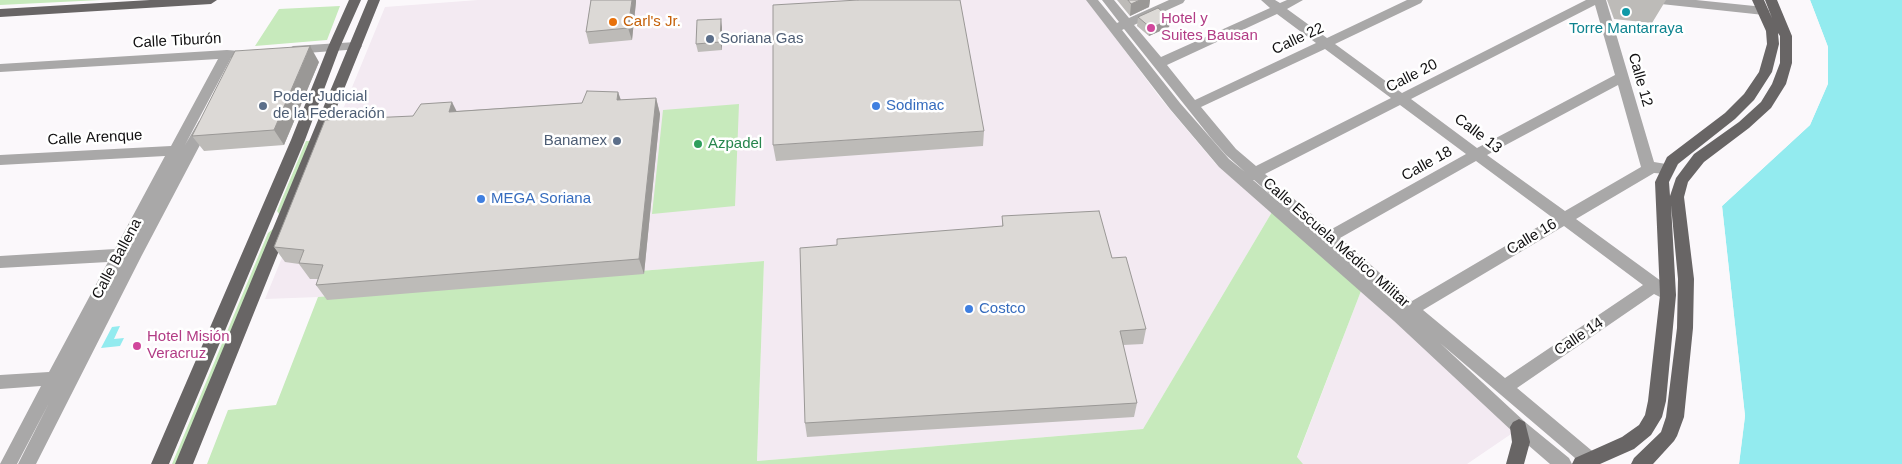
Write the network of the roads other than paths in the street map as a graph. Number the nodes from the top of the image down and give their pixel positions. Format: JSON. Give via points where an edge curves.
{"nodes":[{"id":1,"x":211,"y":0,"type":"edge"},
{"id":2,"x":355,"y":0,"type":"edge"},
{"id":3,"x":374,"y":0,"type":"edge"},
{"id":4,"x":1092,"y":0,"type":"edge"},
{"id":5,"x":1108,"y":0,"type":"edge"},
{"id":6,"x":1179,"y":0,"type":"edge"},
{"id":7,"x":1297,"y":0,"type":"edge"},
{"id":8,"x":1417,"y":0,"type":"edge"},
{"id":9,"x":1596,"y":0,"type":"edge"},
{"id":10,"x":1600,"y":0,"type":"edge"},
{"id":11,"x":1661,"y":0,"type":"edge"},
{"id":12,"x":1272,"y":4,"type":"edge"},
{"id":13,"x":1764,"y":4,"type":"edge"},
{"id":14,"x":0,"y":13,"type":"edge"},
{"id":15,"x":1120,"y":25,"type":"junction"},
{"id":16,"x":1327,"y":44,"type":"junction"},
{"id":17,"x":355,"y":50,"type":"junction"},
{"id":18,"x":332,"y":51,"type":"junction"},
{"id":19,"x":283,"y":54,"type":"edge"},
{"id":20,"x":238,"y":58,"type":"joint"},
{"id":21,"x":1159,"y":63,"type":"junction"},
{"id":22,"x":102,"y":66,"type":"junction"},
{"id":23,"x":0,"y":68,"type":"edge"},
{"id":24,"x":0,"y":76,"type":"edge"},
{"id":25,"x":1622,"y":77,"type":"junction"},
{"id":26,"x":1403,"y":98,"type":"junction"},
{"id":27,"x":1193,"y":106,"type":"junction"},
{"id":28,"x":184,"y":150,"type":"junction"},
{"id":29,"x":1478,"y":154,"type":"junction"},
{"id":30,"x":0,"y":160,"type":"edge"},
{"id":31,"x":1649,"y":169,"type":"junction"},
{"id":32,"x":1667,"y":169,"type":"junction"},
{"id":33,"x":1249,"y":176,"type":"junction"},
{"id":34,"x":285,"y":218,"type":"junction"},
{"id":35,"x":1564,"y":218,"type":"junction"},
{"id":36,"x":264,"y":219,"type":"junction"},
{"id":37,"x":1329,"y":238,"type":"junction"},
{"id":38,"x":119,"y":255,"type":"junction"},
{"id":39,"x":0,"y":262,"type":"edge"},
{"id":40,"x":1662,"y":290,"type":"junction"},
{"id":41,"x":1406,"y":312,"type":"junction"},
{"id":42,"x":72,"y":377,"type":"junction"},
{"id":43,"x":53,"y":379,"type":"junction"},
{"id":44,"x":0,"y":382,"type":"edge"},
{"id":45,"x":1504,"y":388,"type":"junction"},
{"id":46,"x":1519,"y":427,"type":"junction"},
{"id":47,"x":1586,"y":462,"type":"edge"},
{"id":48,"x":8,"y":464,"type":"edge"},
{"id":49,"x":26,"y":464,"type":"edge"},
{"id":50,"x":160,"y":464,"type":"edge"},
{"id":51,"x":184,"y":464,"type":"edge"},
{"id":52,"x":1515,"y":464,"type":"edge"},
{"id":53,"x":1563,"y":464,"type":"edge"},
{"id":54,"x":1640,"y":464,"type":"edge"}],
"edges":[{"from":1,"to":14,"type":"main road"},
{"from":2,"to":18,"type":"main road"},
{"from":3,"to":17,"type":"main road"},
{"from":4,"to":15,"type":"street","name":"Calle Escuela Médico Militar"},
{"from":5,"to":15,"type":"street","name":"Calle Escuela Médico Militar"},
{"from":6,"to":15,"type":"street"},
{"from":7,"to":12,"type":"street"},
{"from":8,"to":16,"type":"street","name":"Calle 22"},
{"from":9,"to":26,"type":"street","name":"Calle 20"},
{"from":10,"to":25,"type":"street","name":"Calle 12"},
{"from":11,"to":13,"type":"street"},
{"from":12,"to":16,"type":"street","name":"Calle 13"},
{"from":12,"to":21,"type":"street"},
{"from":13,"to":32,"type":"main road","via":[[1773,44],[1765,72],[1749,97],[1730,116],[1672,161]]},
{"from":13,"to":54,"type":"main road","via":[[1786,36],[1786,63],[1779,84],[1766,104],[1689,169],[1679,190],[1678,214],[1686,278],[1685,328],[1675,416],[1668,436]]},
{"from":15,"to":21,"type":"street","name":"Calle Escuela Médico Militar"},
{"from":15,"to":33,"type":"street","name":"Calle Escuela Médico Militar","via":[[1175,106],[1224,163]]},
{"from":16,"to":26,"type":"street","name":"Calle 13"},
{"from":16,"to":27,"type":"street","name":"Calle 22"},
{"from":17,"to":18,"type":"street"},
{"from":17,"to":34,"type":"main road"},
{"from":18,"to":19,"type":"street"},
{"from":18,"to":36,"type":"main road"},
{"from":20,"to":22,"type":"street","name":"Calle Tiburón"},
{"from":20,"to":28,"type":"street","name":"Calle Ballena"},
{"from":21,"to":27,"type":"street","name":"Calle Escuela Médico Militar"},
{"from":22,"to":23,"type":"street","name":"Calle Tiburón"},
{"from":22,"to":24,"type":"street","name":"Calle Tiburón"},
{"from":25,"to":29,"type":"street","name":"Calle 18"},
{"from":25,"to":31,"type":"street","name":"Calle 12"},
{"from":26,"to":29,"type":"street","name":"Calle 13"},
{"from":26,"to":33,"type":"street","name":"Calle 20"},
{"from":27,"to":33,"type":"street","name":"Calle Escuela Médico Militar"},
{"from":28,"to":30,"type":"street","name":"Calle Arenque"},
{"from":28,"to":38,"type":"street","name":"Calle Ballena"},
{"from":28,"to":42,"type":"street","name":"Calle Ballena"},
{"from":29,"to":35,"type":"street","name":"Calle 13"},
{"from":29,"to":37,"type":"street","name":"Calle 18"},
{"from":31,"to":32,"type":"street","name":"Calle 16"},
{"from":31,"to":35,"type":"street","name":"Calle 16"},
{"from":32,"to":40,"type":"main road","via":[[1661,194],[1668,263]]},
{"from":33,"to":37,"type":"street","name":"Calle Escuela Médico Militar"},
{"from":33,"to":41,"type":"street","name":"Calle Escuela Médico Militar"},
{"from":34,"to":36,"type":"main road"},
{"from":34,"to":51,"type":"main road"},
{"from":35,"to":40,"type":"street","name":"Calle 13"},
{"from":35,"to":41,"type":"street","name":"Calle 16"},
{"from":36,"to":50,"type":"main road"},
{"from":37,"to":41,"type":"street","name":"Calle Escuela Médico Militar"},
{"from":38,"to":39,"type":"street"},
{"from":38,"to":43,"type":"street","name":"Calle Ballena"},
{"from":40,"to":45,"type":"street","name":"Calle 14"},
{"from":40,"to":47,"type":"main road","via":[[1657,401],[1653,417],[1645,430],[1628,443]]},
{"from":41,"to":45,"type":"street","name":"Calle Escuela Médico Militar"},
{"from":41,"to":46,"type":"street","name":"Calle Escuela Médico Militar"},
{"from":42,"to":43,"type":"street"},
{"from":42,"to":49,"type":"street","name":"Calle Ballena"},
{"from":43,"to":44,"type":"street"},
{"from":43,"to":48,"type":"street","name":"Calle Ballena"},
{"from":45,"to":47,"type":"street","name":"Calle Escuela Médico Militar"},
{"from":46,"to":52,"type":"main road","via":[[1522,442]]},
{"from":46,"to":53,"type":"street","name":"Calle Escuela Médico Militar"}]}
